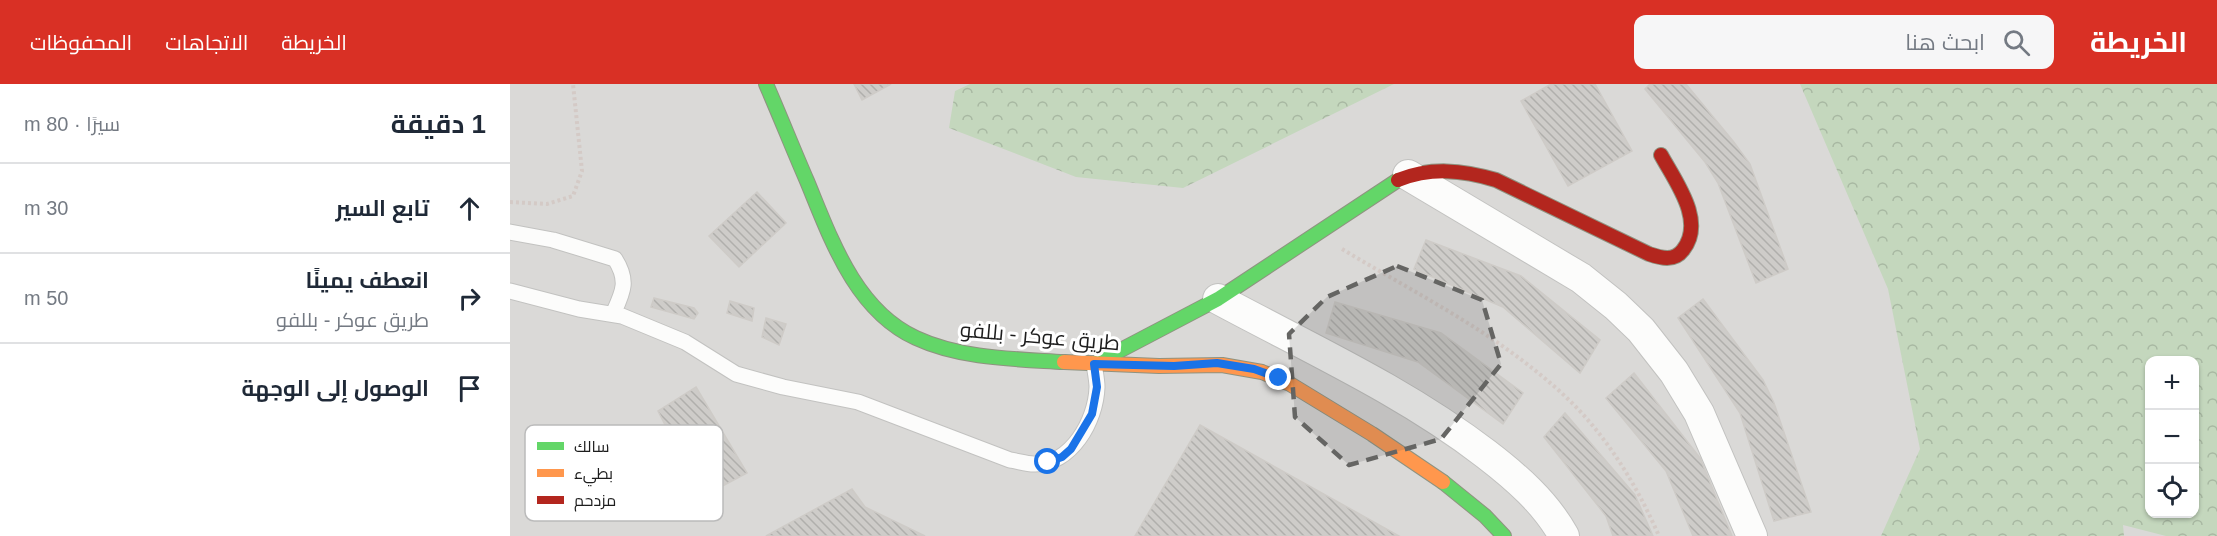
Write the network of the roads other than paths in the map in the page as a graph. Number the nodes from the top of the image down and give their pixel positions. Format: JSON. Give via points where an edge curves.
{"nodes":[{"id":1,"x":766,"y":84,"type":"edge"},
{"id":2,"x":1661,"y":155,"type":"dead end"},
{"id":3,"x":1408,"y":175,"type":"junction"},
{"id":4,"x":510,"y":232,"type":"edge"},
{"id":5,"x":510,"y":291,"type":"edge"},
{"id":6,"x":1218,"y":299,"type":"junction"},
{"id":7,"x":614,"y":314,"type":"junction"},
{"id":8,"x":1094,"y":364,"type":"junction"},
{"id":9,"x":1504,"y":536,"type":"edge"},
{"id":10,"x":1564,"y":536,"type":"edge"},
{"id":11,"x":1752,"y":536,"type":"edge"}],
"edges":[{"from":1,"to":8,"type":"street","name":"طريق عوكر - بللفو","via":[[830,234],[850,273],[880,314],[924,341],[980,356]]},
{"from":2,"to":3,"type":"street","via":[[1687,204],[1691,220],[1690,237],[1683,251],[1662,259],[1496,180],[1474,173],[1434,170]]},
{"from":3,"to":6,"type":"street","via":[[1375,192]]},
{"from":3,"to":11,"type":"street","via":[[1581,278],[1641,330],[1700,413]]},
{"from":4,"to":7,"type":"lane","via":[[553,240],[615,260],[624,276]]},
{"from":5,"to":7,"type":"lane"},
{"from":6,"to":8,"type":"street"},
{"from":6,"to":10,"type":"street","via":[[1378,384],[1458,432],[1534,495]]},
{"from":7,"to":8,"type":"lane","via":[[686,342],[736,374],[858,402],[1010,460],[1034,464],[1062,457],[1080,436],[1092,414],[1097,387]]},
{"from":8,"to":9,"type":"street","name":"طريق عوكر - بللفو","via":[[1217,363],[1279,378],[1440,480],[1481,511]]}]}
